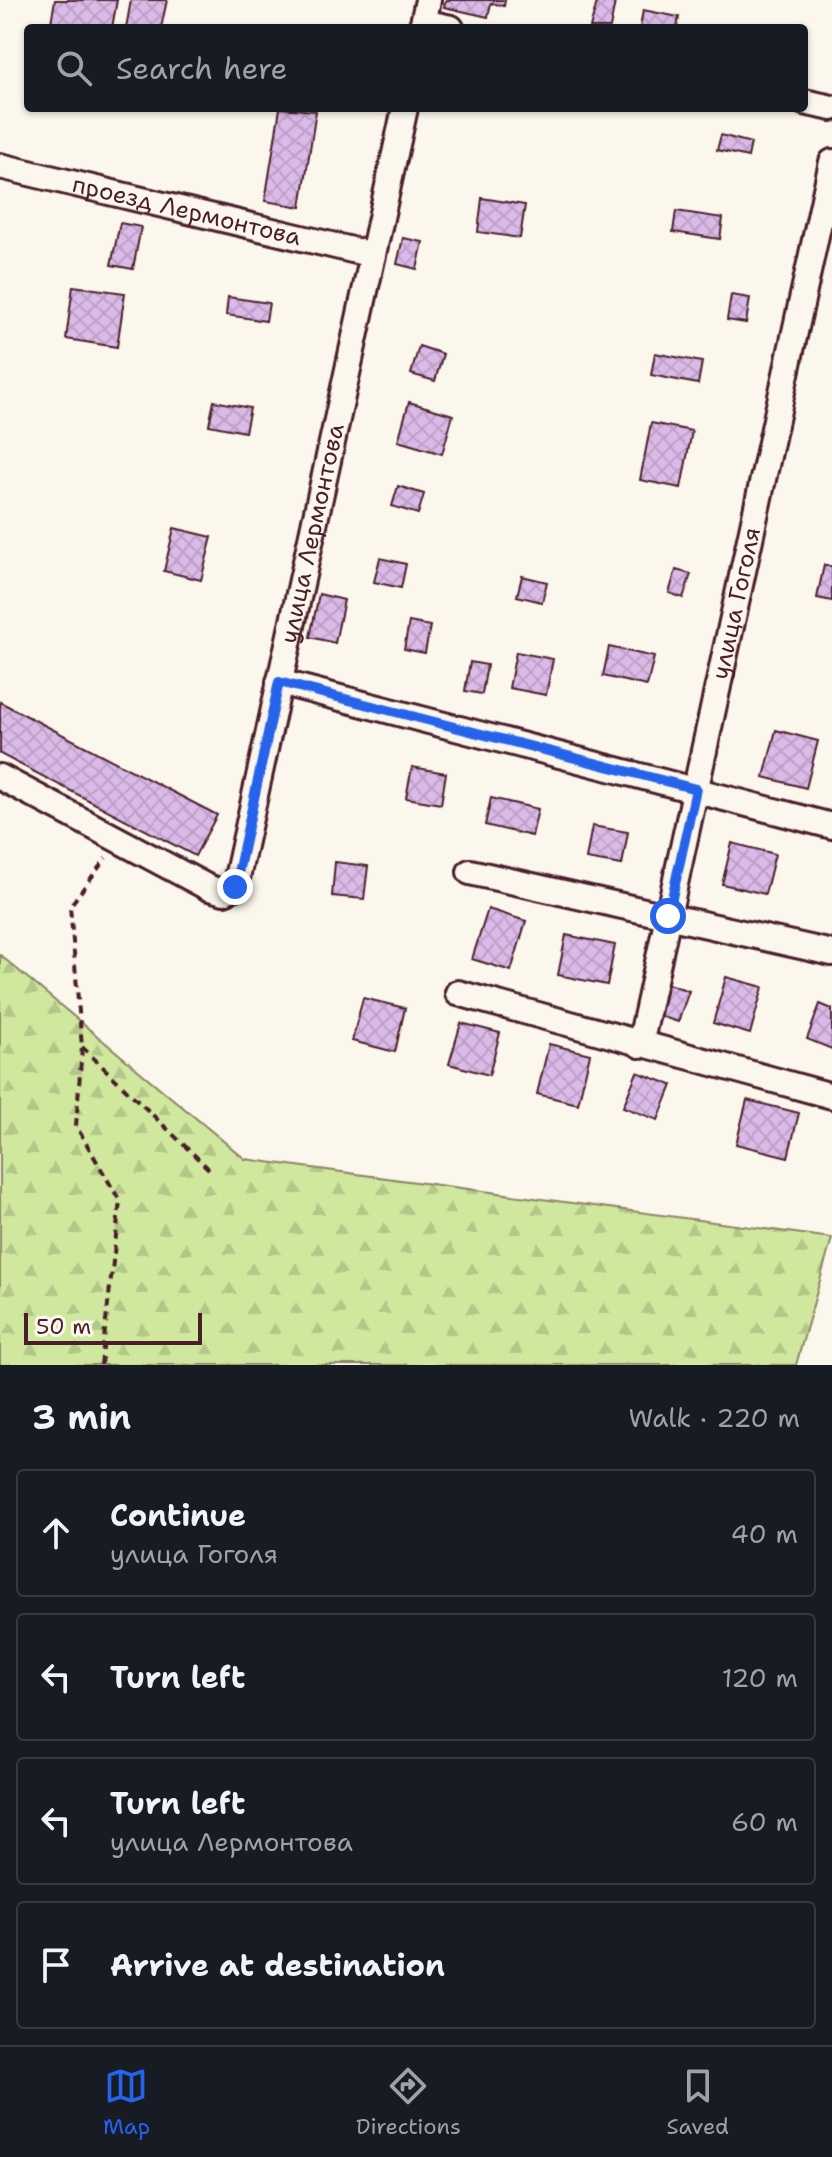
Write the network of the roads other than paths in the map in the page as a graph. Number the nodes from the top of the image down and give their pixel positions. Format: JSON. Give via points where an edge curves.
{"nodes":[{"id":1,"x":808,"y":103,"type":"edge"},
{"id":2,"x":832,"y":108,"type":"edge"},
{"id":3,"x":404,"y":112,"type":"edge"},
{"id":4,"x":832,"y":162,"type":"edge"},
{"id":5,"x":0,"y":166,"type":"edge"},
{"id":6,"x":373,"y":255,"type":"junction"},
{"id":7,"x":279,"y":682,"type":"junction"},
{"id":8,"x":0,"y":777,"type":"edge"},
{"id":9,"x":696,"y":789,"type":"junction"},
{"id":10,"x":832,"y":826,"type":"edge"},
{"id":11,"x":470,"y":872,"type":"dead end"},
{"id":12,"x":668,"y":916,"type":"junction"},
{"id":13,"x":832,"y":953,"type":"edge"},
{"id":14,"x":458,"y":993,"type":"dead end"},
{"id":15,"x":640,"y":1045,"type":"junction"},
{"id":16,"x":832,"y":1096,"type":"edge"}],
"edges":[{"from":1,"to":2,"type":"street"},
{"from":3,"to":6,"type":"street","name":"улица Лермонтова"},
{"from":4,"to":9,"type":"street","name":"улица Гоголя"},
{"from":5,"to":6,"type":"street","name":"проезд Лермонтова"},
{"from":6,"to":7,"type":"street","name":"улица Лермонтова"},
{"from":7,"to":8,"type":"street","name":"улица Лермонтова","via":[[235,887],[224,892]]},
{"from":7,"to":9,"type":"street"},
{"from":9,"to":10,"type":"street"},
{"from":9,"to":12,"type":"street","name":"улица Гоголя"},
{"from":11,"to":12,"type":"street"},
{"from":12,"to":13,"type":"street"},
{"from":12,"to":15,"type":"street","name":"улица Гоголя"},
{"from":14,"to":15,"type":"street"},
{"from":15,"to":16,"type":"street"}]}
